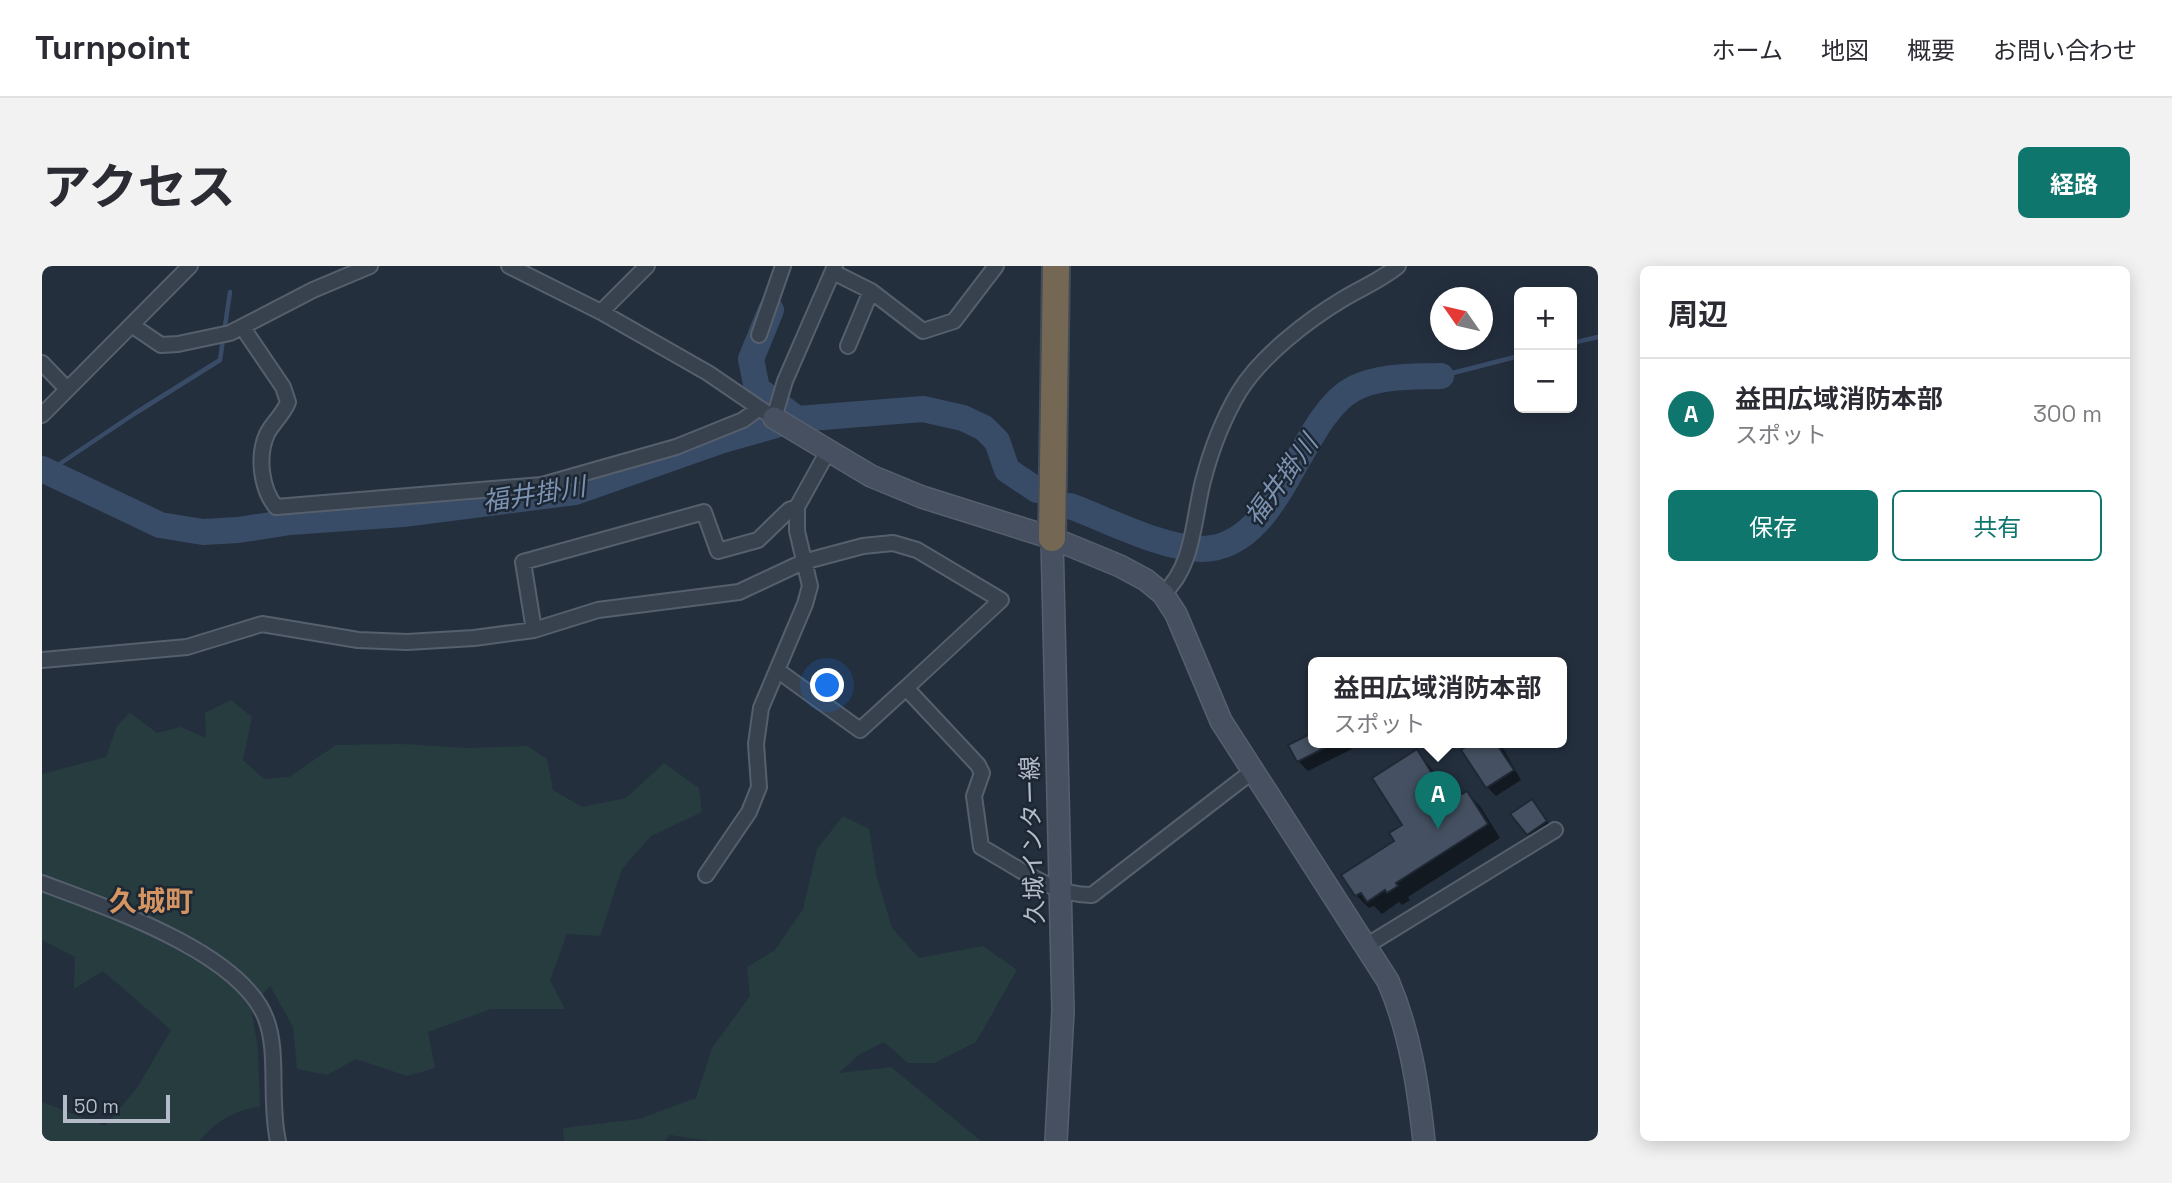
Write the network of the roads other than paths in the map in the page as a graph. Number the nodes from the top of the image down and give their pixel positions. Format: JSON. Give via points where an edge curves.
{"nodes":[{"id":1,"x":190,"y":266,"type":"edge"},
{"id":2,"x":370,"y":266,"type":"edge"},
{"id":3,"x":509,"y":266,"type":"edge"},
{"id":4,"x":647,"y":266,"type":"edge"},
{"id":5,"x":783,"y":266,"type":"edge"},
{"id":6,"x":996,"y":266,"type":"edge"},
{"id":7,"x":1056,"y":266,"type":"edge"},
{"id":8,"x":1398,"y":266,"type":"edge"},
{"id":9,"x":834,"y":269,"type":"edge"},
{"id":10,"x":871,"y":291,"type":"junction"},
{"id":11,"x":601,"y":312,"type":"junction"},
{"id":12,"x":133,"y":326,"type":"junction"},
{"id":13,"x":243,"y":328,"type":"junction"},
{"id":14,"x":759,"y":335,"type":"dead end"},
{"id":15,"x":848,"y":346,"type":"dead end"},
{"id":16,"x":42,"y":363,"type":"edge"},
{"id":17,"x":67,"y":389,"type":"junction"},
{"id":18,"x":766,"y":413,"type":"junction"},
{"id":19,"x":42,"y":415,"type":"edge"},
{"id":20,"x":828,"y":452,"type":"junction"},
{"id":21,"x":797,"y":507,"type":"junction"},
{"id":22,"x":1052,"y":537,"type":"junction"},
{"id":23,"x":803,"y":562,"type":"junction"},
{"id":24,"x":1163,"y":594,"type":"junction"},
{"id":25,"x":534,"y":630,"type":"junction"},
{"id":26,"x":42,"y":660,"type":"edge"},
{"id":27,"x":777,"y":670,"type":"junction"},
{"id":28,"x":906,"y":688,"type":"junction"},
{"id":29,"x":1254,"y":770,"type":"junction"},
{"id":30,"x":1555,"y":830,"type":"dead end"},
{"id":31,"x":706,"y":875,"type":"dead end"},
{"id":32,"x":42,"y":883,"type":"edge"},
{"id":33,"x":1060,"y":889,"type":"junction"},
{"id":34,"x":1366,"y":946,"type":"junction"},
{"id":35,"x":278,"y":1141,"type":"edge"},
{"id":36,"x":1056,"y":1141,"type":"edge"},
{"id":37,"x":1424,"y":1141,"type":"edge"}],
"edges":[{"from":1,"to":12,"type":"street"},
{"from":2,"to":13,"type":"street"},
{"from":3,"to":11,"type":"street"},
{"from":4,"to":11,"type":"street"},
{"from":5,"to":14,"type":"street"},
{"from":6,"to":10,"type":"street","via":[[954,321],[923,331]]},
{"from":7,"to":22,"type":"highway"},
{"from":8,"to":24,"type":"street","via":[[1314,317],[1240,390],[1203,480],[1188,556],[1175,583]]},
{"from":9,"to":10,"type":"street"},
{"from":9,"to":18,"type":"street","via":[[785,381]]},
{"from":10,"to":15,"type":"street"},
{"from":11,"to":18,"type":"street","via":[[708,373]]},
{"from":12,"to":13,"type":"street","via":[[161,345]]},
{"from":12,"to":17,"type":"street"},
{"from":13,"to":18,"type":"street","via":[[283,387],[288,402],[262,451],[264,481],[276,507],[542,485],[676,447]]},
{"from":16,"to":17,"type":"street"},
{"from":17,"to":19,"type":"street"},
{"from":18,"to":20,"type":"street"},
{"from":20,"to":21,"type":"street"},
{"from":20,"to":22,"type":"street","via":[[922,498]]},
{"from":21,"to":23,"type":"street"},
{"from":21,"to":25,"type":"street","via":[[758,540],[718,551],[704,512],[523,562]]},
{"from":22,"to":24,"type":"street","via":[[1120,566]]},
{"from":22,"to":33,"type":"street","name":"久城インター線"},
{"from":23,"to":25,"type":"street","via":[[739,592],[598,610]]},
{"from":23,"to":27,"type":"street","via":[[810,586],[806,604]]},
{"from":23,"to":28,"type":"street","via":[[893,543],[917,550],[1001,600]]},
{"from":24,"to":29,"type":"street","via":[[1180,622],[1221,721]]},
{"from":25,"to":26,"type":"street","via":[[395,641],[358,640],[262,624],[187,647]]},
{"from":27,"to":28,"type":"street","via":[[860,730]]},
{"from":27,"to":31,"type":"street","via":[[761,708],[756,744],[758,787],[748,812]]},
{"from":28,"to":33,"type":"street","via":[[982,773],[974,796],[981,847]]},
{"from":29,"to":33,"type":"street","via":[[1092,895]]},
{"from":29,"to":34,"type":"street"},
{"from":30,"to":34,"type":"street"},
{"from":32,"to":35,"type":"street","via":[[172,935],[227,971],[253,996],[266,1018],[272,1045],[272,1114]]},
{"from":33,"to":36,"type":"street","name":"久城インター線","via":[[1063,1011]]},
{"from":34,"to":37,"type":"street","via":[[1402,1013]]}]}
